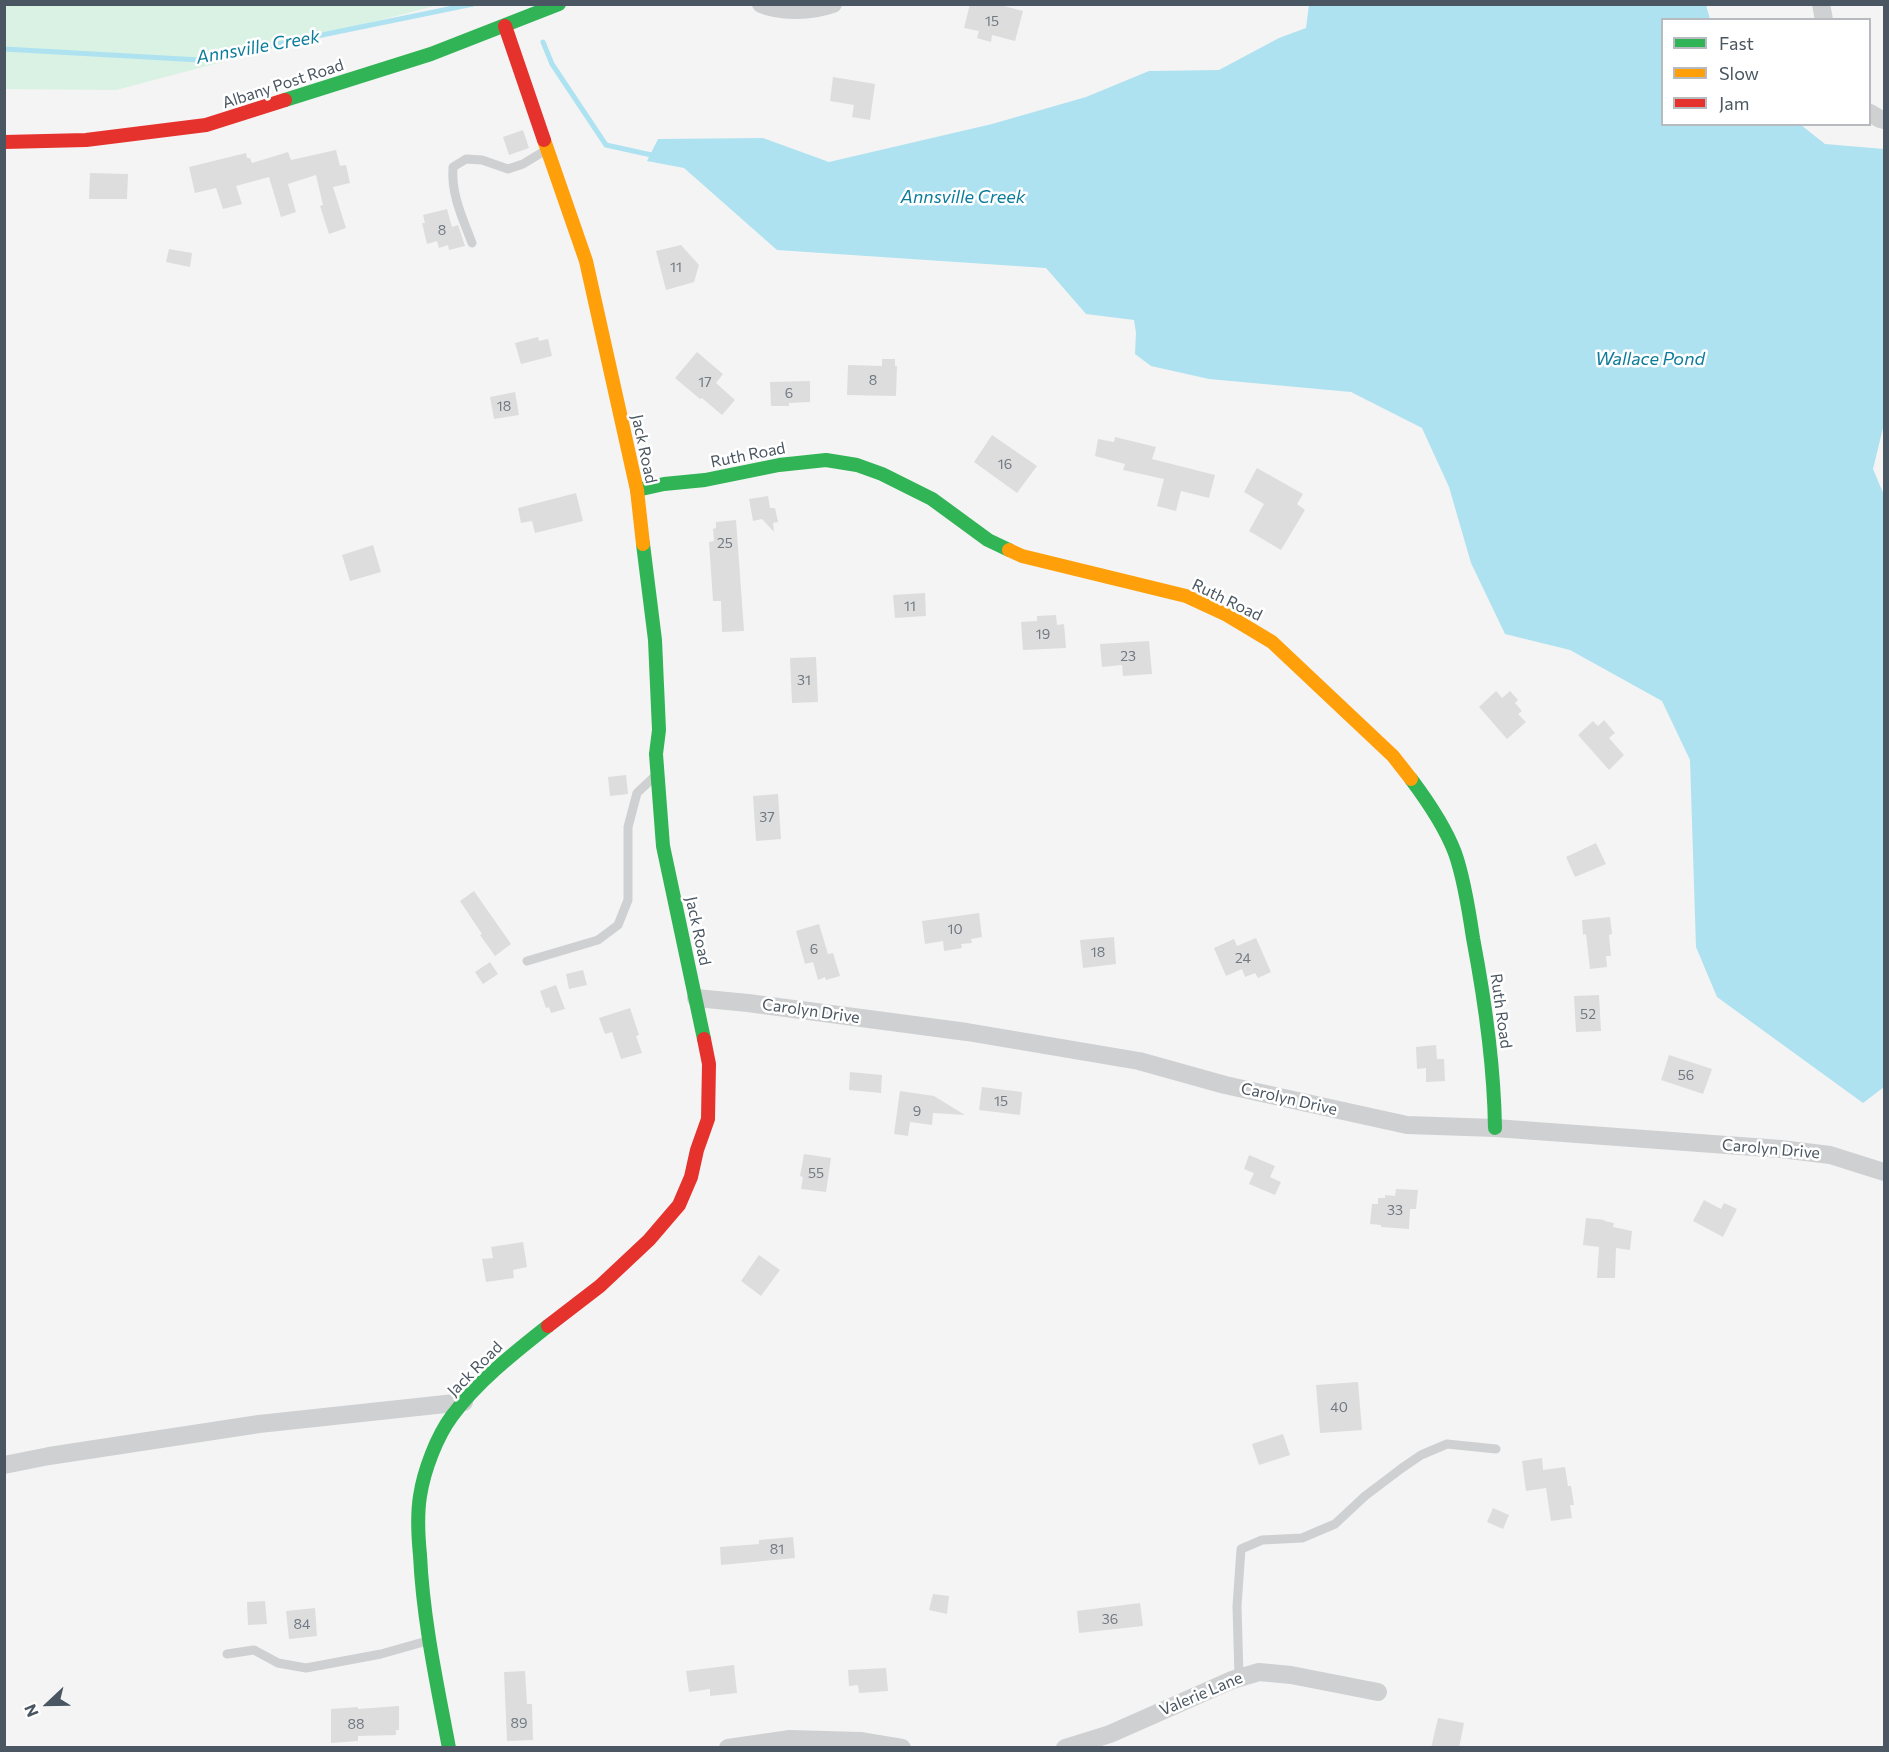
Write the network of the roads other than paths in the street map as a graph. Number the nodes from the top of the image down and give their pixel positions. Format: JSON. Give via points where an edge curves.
{"nodes":[{"id":1,"x":559,"y":4,"type":"edge"},
{"id":2,"x":761,"y":4,"type":"edge"},
{"id":3,"x":833,"y":4,"type":"edge"},
{"id":4,"x":505,"y":26,"type":"junction"},
{"id":5,"x":4,"y":142,"type":"edge"},
{"id":6,"x":548,"y":150,"type":"junction"},
{"id":7,"x":472,"y":243,"type":"dead end"},
{"id":8,"x":637,"y":490,"type":"junction"},
{"id":9,"x":658,"y":773,"type":"junction"},
{"id":10,"x":527,"y":961,"type":"dead end"},
{"id":11,"x":696,"y":998,"type":"junction"},
{"id":12,"x":1495,"y":1128,"type":"junction"},
{"id":13,"x":1884,"y":1172,"type":"edge"},
{"id":14,"x":465,"y":1402,"type":"junction"},
{"id":15,"x":1496,"y":1449,"type":"dead end"},
{"id":16,"x":4,"y":1465,"type":"edge"},
{"id":17,"x":429,"y":1641,"type":"junction"},
{"id":18,"x":227,"y":1654,"type":"dead end"},
{"id":19,"x":1239,"y":1677,"type":"junction"},
{"id":20,"x":1378,"y":1692,"type":"dead end"},
{"id":21,"x":449,"y":1748,"type":"edge"},
{"id":22,"x":728,"y":1748,"type":"edge"},
{"id":23,"x":902,"y":1748,"type":"edge"},
{"id":24,"x":1065,"y":1748,"type":"edge"}],
"edges":[{"from":1,"to":4,"type":"main road","name":"Albany Post Road"},
{"from":2,"to":3,"type":"street","via":[[788,10]]},
{"from":4,"to":5,"type":"main road","name":"Albany Post Road","via":[[431,54],[206,125],[86,140]]},
{"from":4,"to":6,"type":"main road","name":"Jack Road"},
{"from":6,"to":7,"type":"lane","via":[[507,169],[466,159],[453,167],[452,184]]},
{"from":6,"to":8,"type":"main road","name":"Jack Road","via":[[586,261]]},
{"from":8,"to":9,"type":"main road","name":"Jack Road","via":[[655,640]]},
{"from":8,"to":12,"type":"main road","name":"Ruth Road","via":[[802,462],[826,460],[857,465],[932,500],[988,540],[1022,556],[1186,596],[1272,642],[1393,756],[1427,800],[1455,853],[1484,998]]},
{"from":9,"to":10,"type":"lane","via":[[637,793],[628,827],[628,900],[618,925],[598,940]]},
{"from":9,"to":11,"type":"main road","name":"Jack Road","via":[[663,846]]},
{"from":11,"to":12,"type":"street","name":"Carolyn Drive","via":[[968,1032],[1139,1061],[1226,1085],[1407,1125]]},
{"from":11,"to":14,"type":"main road","name":"Jack Road","via":[[709,1064],[708,1119],[680,1205],[600,1286],[521,1347]]},
{"from":12,"to":13,"type":"street","name":"Carolyn Drive","via":[[1781,1149],[1830,1155]]},
{"from":14,"to":16,"type":"street","via":[[259,1424]]},
{"from":14,"to":17,"type":"main road","name":"Jack Road","via":[[451,1417],[433,1450],[420,1495],[421,1582]]},
{"from":15,"to":19,"type":"lane","via":[[1447,1444],[1402,1468],[1335,1524],[1302,1538],[1262,1540],[1241,1549],[1237,1606]]},
{"from":17,"to":18,"type":"lane","via":[[306,1668],[278,1663],[254,1650]]},
{"from":17,"to":21,"type":"main road","name":"Jack Road"},
{"from":19,"to":20,"type":"street","name":"Valerie Lane","via":[[1259,1672],[1291,1675]]},
{"from":19,"to":24,"type":"street","name":"Valerie Lane","via":[[1110,1734]]},
{"from":22,"to":23,"type":"street","via":[[790,1739],[860,1741]]}]}
